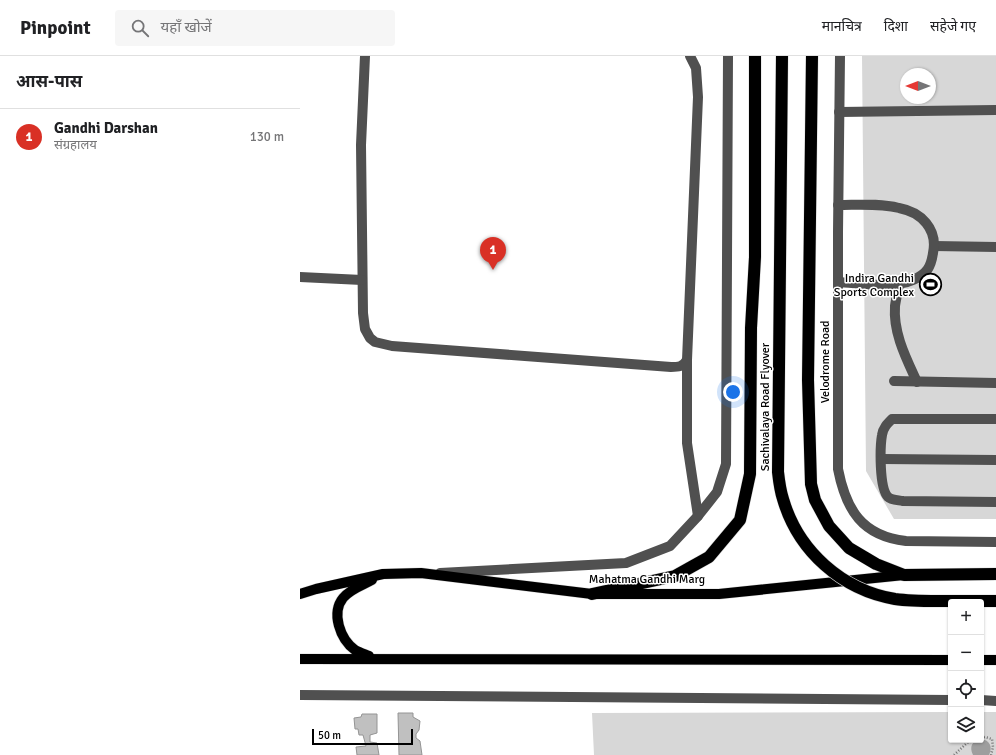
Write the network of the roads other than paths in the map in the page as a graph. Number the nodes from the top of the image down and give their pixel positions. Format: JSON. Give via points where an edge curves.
{"nodes":[{"id":1,"x":366,"y":56,"type":"edge"},
{"id":2,"x":690,"y":56,"type":"edge"},
{"id":3,"x":728,"y":56,"type":"edge"},
{"id":4,"x":755,"y":56,"type":"edge"},
{"id":5,"x":782,"y":56,"type":"edge"},
{"id":6,"x":812,"y":56,"type":"edge"},
{"id":7,"x":840,"y":56,"type":"edge"},
{"id":8,"x":996,"y":110,"type":"edge"},
{"id":9,"x":839,"y":112,"type":"junction"},
{"id":10,"x":838,"y":205,"type":"junction"},
{"id":11,"x":934,"y":246,"type":"junction"},
{"id":12,"x":996,"y":247,"type":"edge"},
{"id":13,"x":300,"y":277,"type":"edge"},
{"id":14,"x":362,"y":280,"type":"junction"},
{"id":15,"x":838,"y":282,"type":"junction"},
{"id":16,"x":899,"y":284,"type":"junction"},
{"id":17,"x":687,"y":360,"type":"junction"},
{"id":18,"x":894,"y":381,"type":"dead end"},
{"id":19,"x":917,"y":382,"type":"junction"},
{"id":20,"x":996,"y":383,"type":"edge"},
{"id":21,"x":996,"y":420,"type":"edge"},
{"id":22,"x":882,"y":459,"type":"junction"},
{"id":23,"x":996,"y":460,"type":"edge"},
{"id":24,"x":996,"y":502,"type":"edge"},
{"id":25,"x":698,"y":516,"type":"junction"},
{"id":26,"x":996,"y":542,"type":"edge"},
{"id":27,"x":384,"y":574,"type":"junction"},
{"id":28,"x":422,"y":574,"type":"junction"},
{"id":29,"x":996,"y":574,"type":"edge"},
{"id":30,"x":904,"y":576,"type":"junction"},
{"id":31,"x":300,"y":594,"type":"edge"},
{"id":32,"x":592,"y":594,"type":"junction"},
{"id":33,"x":996,"y":601,"type":"edge"},
{"id":34,"x":300,"y":658,"type":"edge"},
{"id":35,"x":374,"y":658,"type":"junction"},
{"id":36,"x":948,"y":660,"type":"edge"},
{"id":37,"x":984,"y":660,"type":"edge"},
{"id":38,"x":996,"y":660,"type":"edge"},
{"id":39,"x":300,"y":695,"type":"edge"},
{"id":40,"x":948,"y":700,"type":"edge"},
{"id":41,"x":984,"y":700,"type":"edge"},
{"id":42,"x":996,"y":701,"type":"edge"}],
"edges":[{"from":1,"to":14,"type":"street","via":[[360,145]]},
{"from":2,"to":17,"type":"street","via":[[696,68],[698,97]]},
{"from":3,"to":25,"type":"street","via":[[726,464],[716,492]]},
{"from":4,"to":32,"type":"highway","via":[[755,257],[751,328],[750,474],[740,520],[709,557],[675,576]]},
{"from":5,"to":33,"type":"highway","name":"Sachivalaya Road Flyover","bridge":true,"via":[[778,472],[782,498],[792,523],[806,546],[824,565],[846,581],[870,592],[896,599]]},
{"from":6,"to":30,"type":"highway","via":[[808,380],[811,484],[815,500],[829,526],[850,548],[876,564]]},
{"from":7,"to":9,"type":"street","name":"Velodrome Road"},
{"from":8,"to":9,"type":"street"},
{"from":9,"to":10,"type":"street","name":"Velodrome Road"},
{"from":10,"to":11,"type":"street","via":[[888,206],[912,213],[929,224]]},
{"from":10,"to":15,"type":"street","name":"Velodrome Road"},
{"from":11,"to":12,"type":"street"},
{"from":11,"to":16,"type":"street","via":[[931,265],[923,275]]},
{"from":13,"to":14,"type":"street"},
{"from":14,"to":17,"type":"street","via":[[365,329],[375,342],[392,346],[671,367],[684,365]]},
{"from":15,"to":16,"type":"street"},
{"from":15,"to":26,"type":"street","name":"Velodrome Road","via":[[838,469],[847,502],[866,526],[892,539]]},
{"from":16,"to":19,"type":"street","via":[[895,306],[896,324],[900,342]]},
{"from":17,"to":25,"type":"street","via":[[687,443]]},
{"from":18,"to":19,"type":"street"},
{"from":19,"to":20,"type":"street"},
{"from":21,"to":22,"type":"street","via":[[892,419],[882,434]]},
{"from":22,"to":23,"type":"street"},
{"from":22,"to":24,"type":"street","via":[[881,480],[889,498],[903,502]]},
{"from":25,"to":28,"type":"street","via":[[670,546],[626,563]]},
{"from":27,"to":28,"type":"main road","name":"Mahatma Gandhi Marg"},
{"from":27,"to":31,"type":"main road","name":"Mahatma Gandhi Marg"},
{"from":27,"to":35,"type":"main road","via":[[348,594],[338,607],[340,631],[346,642],[355,650]]},
{"from":28,"to":32,"type":"main road","name":"Mahatma Gandhi Marg"},
{"from":29,"to":30,"type":"highway","name":"Mahatma Gandhi Marg"},
{"from":30,"to":32,"type":"main road","name":"Mahatma Gandhi Marg","via":[[719,594]]},
{"from":34,"to":35,"type":"main road"},
{"from":35,"to":36,"type":"main road"},
{"from":37,"to":38,"type":"main road"},
{"from":39,"to":40,"type":"street"},
{"from":41,"to":42,"type":"street"}]}
